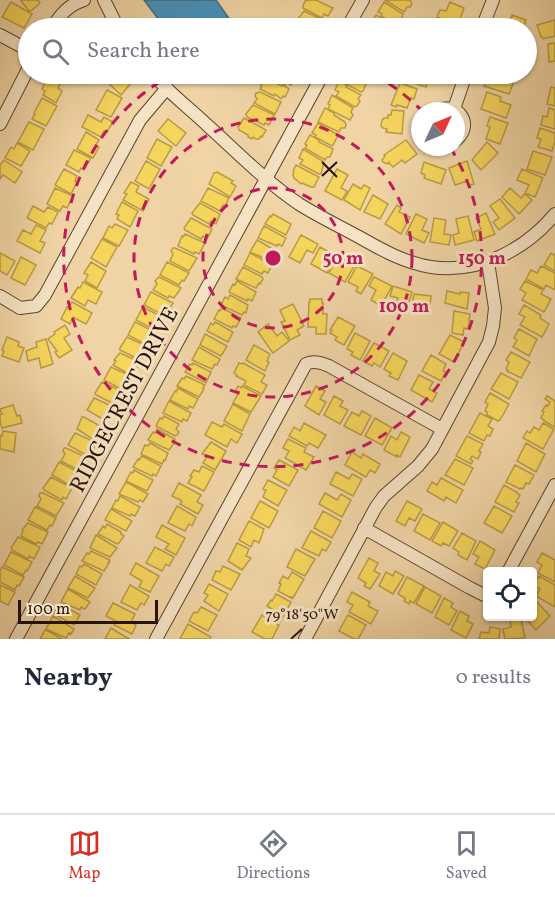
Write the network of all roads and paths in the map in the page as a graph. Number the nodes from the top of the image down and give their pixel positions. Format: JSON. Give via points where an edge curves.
{"nodes":[{"id":1,"x":84,"y":0,"type":"edge"},
{"id":2,"x":104,"y":0,"type":"edge"},
{"id":3,"x":363,"y":0,"type":"edge"},
{"id":4,"x":493,"y":0,"type":"edge"},
{"id":5,"x":59,"y":18,"type":"edge"},
{"id":6,"x":113,"y":18,"type":"edge"},
{"id":7,"x":353,"y":18,"type":"edge"},
{"id":8,"x":486,"y":18,"type":"edge"},
{"id":9,"x":0,"y":35,"type":"edge"},
{"id":10,"x":18,"y":45,"type":"edge"},
{"id":11,"x":20,"y":84,"type":"edge"},
{"id":12,"x":163,"y":84,"type":"edge"},
{"id":13,"x":317,"y":84,"type":"edge"},
{"id":14,"x":463,"y":84,"type":"edge"},
{"id":15,"x":167,"y":88,"type":"junction"},
{"id":16,"x":456,"y":102,"type":"edge"},
{"id":17,"x":0,"y":124,"type":"edge"},
{"id":18,"x":266,"y":177,"type":"junction"},
{"id":19,"x":555,"y":214,"type":"edge"},
{"id":20,"x":488,"y":262,"type":"junction"},
{"id":21,"x":0,"y":296,"type":"edge"},
{"id":22,"x":442,"y":429,"type":"junction"},
{"id":23,"x":555,"y":485,"type":"edge"},
{"id":24,"x":364,"y":528,"type":"junction"},
{"id":25,"x":511,"y":567,"type":"edge"},
{"id":26,"x":483,"y":594,"type":"edge"},
{"id":27,"x":16,"y":639,"type":"edge"},
{"id":28,"x":156,"y":639,"type":"edge"},
{"id":29,"x":305,"y":639,"type":"edge"}],
"edges":[{"from":1,"to":5,"type":"street","via":[[70,6]]},
{"from":2,"to":6,"type":"street"},
{"from":3,"to":7,"type":"street"},
{"from":4,"to":8,"type":"street"},
{"from":9,"to":10,"type":"street"},
{"from":11,"to":17,"type":"street"},
{"from":12,"to":15,"type":"street"},
{"from":13,"to":18,"type":"street","name":"RIDGECREST DRIVE"},
{"from":14,"to":16,"type":"street"},
{"from":15,"to":18,"type":"street"},
{"from":15,"to":21,"type":"street","via":[[140,120],[45,295],[36,306],[20,308]]},
{"from":18,"to":20,"type":"street","via":[[301,205],[397,257],[444,268]]},
{"from":18,"to":27,"type":"street","name":"RIDGECREST DRIVE"},
{"from":19,"to":20,"type":"street","via":[[522,245]]},
{"from":20,"to":22,"type":"street","via":[[495,308],[489,342]]},
{"from":22,"to":24,"type":"street","via":[[432,449],[384,496]]},
{"from":22,"to":28,"type":"street","via":[[329,366],[306,364]]},
{"from":23,"to":25,"type":"street"},
{"from":24,"to":26,"type":"street"},
{"from":24,"to":29,"type":"street"}]}
